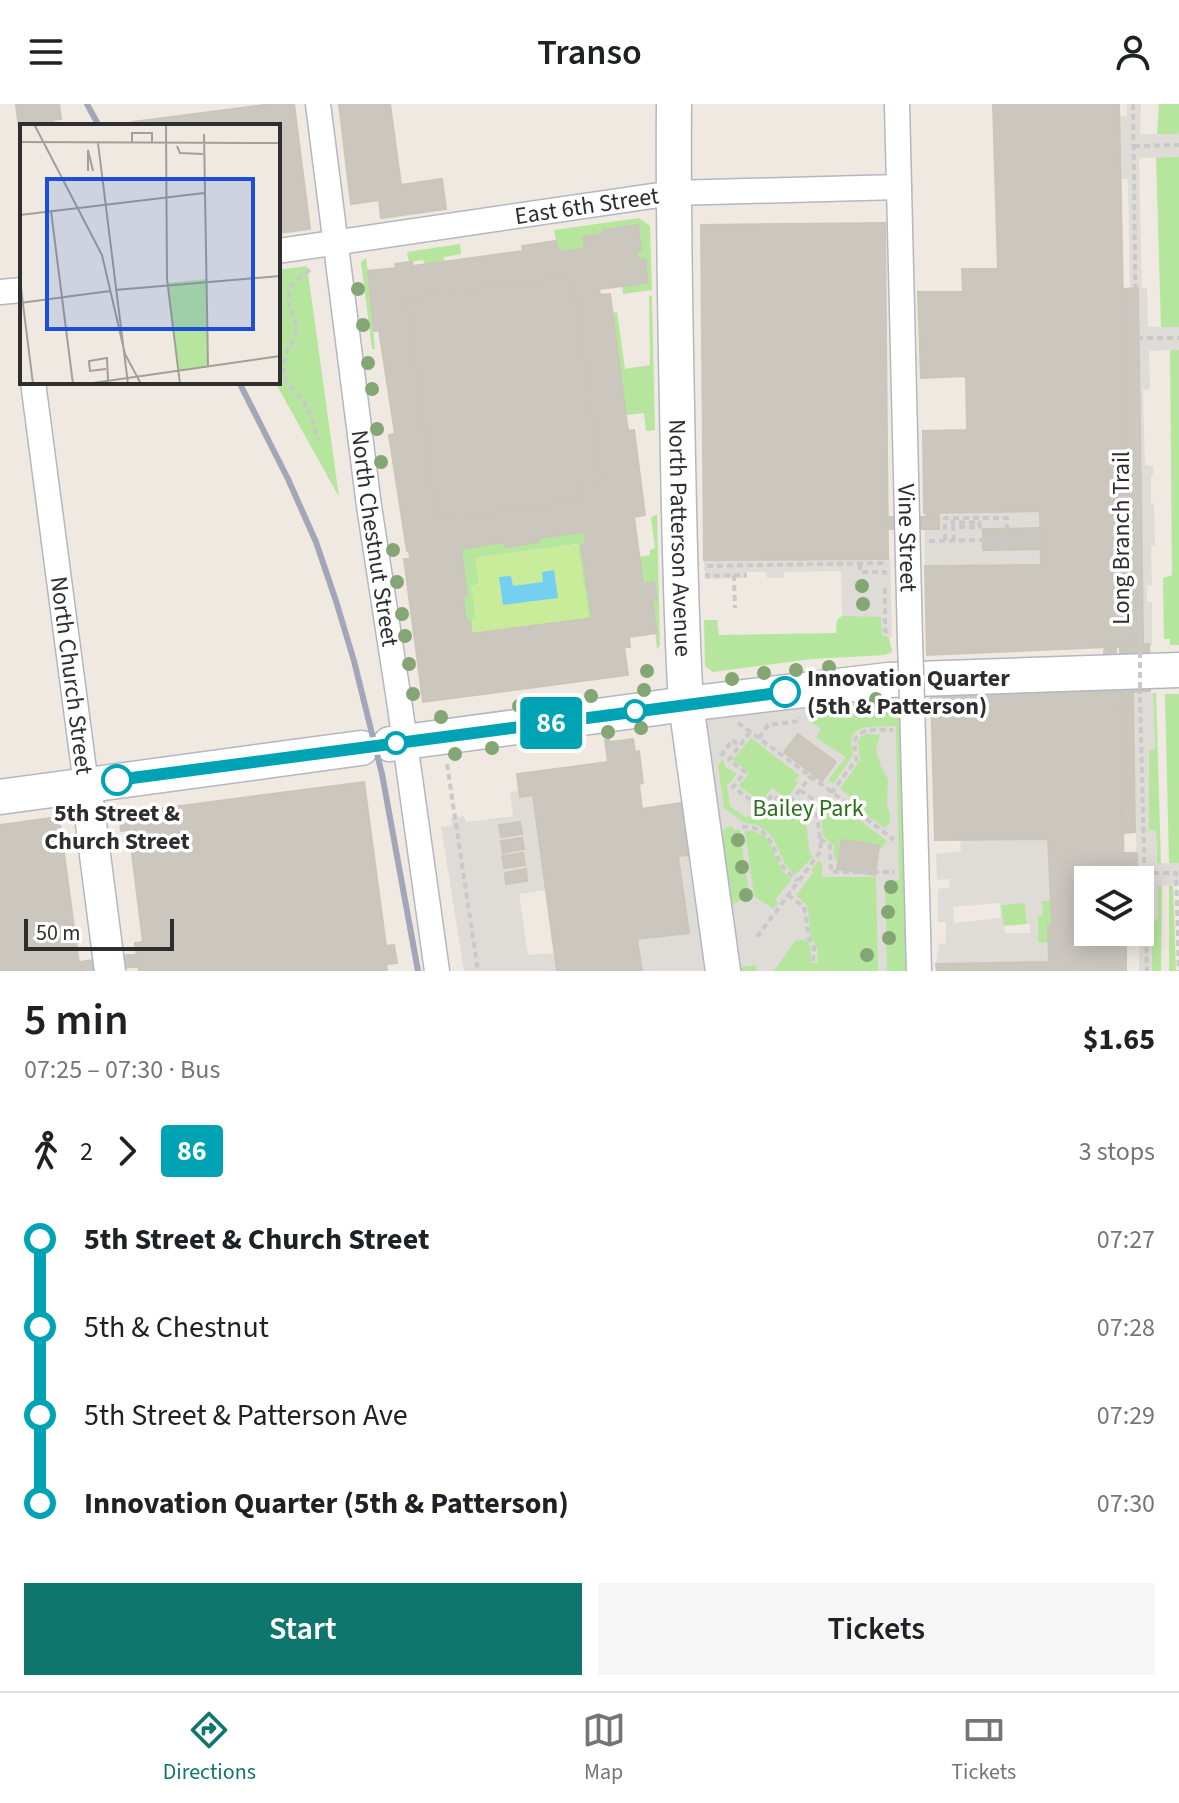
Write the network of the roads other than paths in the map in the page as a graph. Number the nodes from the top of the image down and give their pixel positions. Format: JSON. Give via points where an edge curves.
{"nodes":[{"id":1,"x":318,"y":104,"type":"edge"},
{"id":2,"x":674,"y":104,"type":"edge"},
{"id":3,"x":897,"y":104,"type":"edge"},
{"id":4,"x":899,"y":187,"type":"junction"},
{"id":5,"x":673,"y":193,"type":"junction"},
{"id":6,"x":334,"y":243,"type":"junction"},
{"id":7,"x":280,"y":251,"type":"edge"},
{"id":8,"x":20,"y":290,"type":"edge"},
{"id":9,"x":0,"y":292,"type":"edge"},
{"id":10,"x":33,"y":384,"type":"edge"},
{"id":11,"x":1179,"y":670,"type":"edge"},
{"id":12,"x":686,"y":704,"type":"junction"},
{"id":13,"x":385,"y":745,"type":"junction"},
{"id":14,"x":86,"y":785,"type":"junction"},
{"id":15,"x":0,"y":797,"type":"edge"},
{"id":16,"x":110,"y":971,"type":"edge"},
{"id":17,"x":437,"y":971,"type":"edge"},
{"id":18,"x":723,"y":971,"type":"edge"},
{"id":19,"x":919,"y":971,"type":"edge"}],
"edges":[{"from":1,"to":6,"type":"street","name":"North Chestnut Street"},
{"from":2,"to":5,"type":"main road","name":"North Patterson Avenue"},
{"from":3,"to":4,"type":"street","name":"Vine Street"},
{"from":4,"to":5,"type":"street","name":"East 6th Street"},
{"from":4,"to":19,"type":"street","name":"Vine Street","bridge":true,"via":[[903,638],[912,700]]},
{"from":5,"to":6,"type":"street","name":"East 6th Street"},
{"from":5,"to":12,"type":"main road","name":"North Patterson Avenue"},
{"from":6,"to":7,"type":"street","name":"East 6th Street"},
{"from":6,"to":13,"type":"street","name":"North Chestnut Street","via":[[369,506]]},
{"from":8,"to":9,"type":"street"},
{"from":10,"to":14,"type":"street","name":"North Church Street"},
{"from":11,"to":12,"type":"main road","via":[[888,680]]},
{"from":12,"to":13,"type":"main road"},
{"from":12,"to":18,"type":"main road","name":"North Patterson Avenue"},
{"from":13,"to":14,"type":"main road"},
{"from":13,"to":17,"type":"street","name":"North Chestnut Street"},
{"from":14,"to":15,"type":"main road"},
{"from":14,"to":16,"type":"street","name":"North Church Street"}]}
